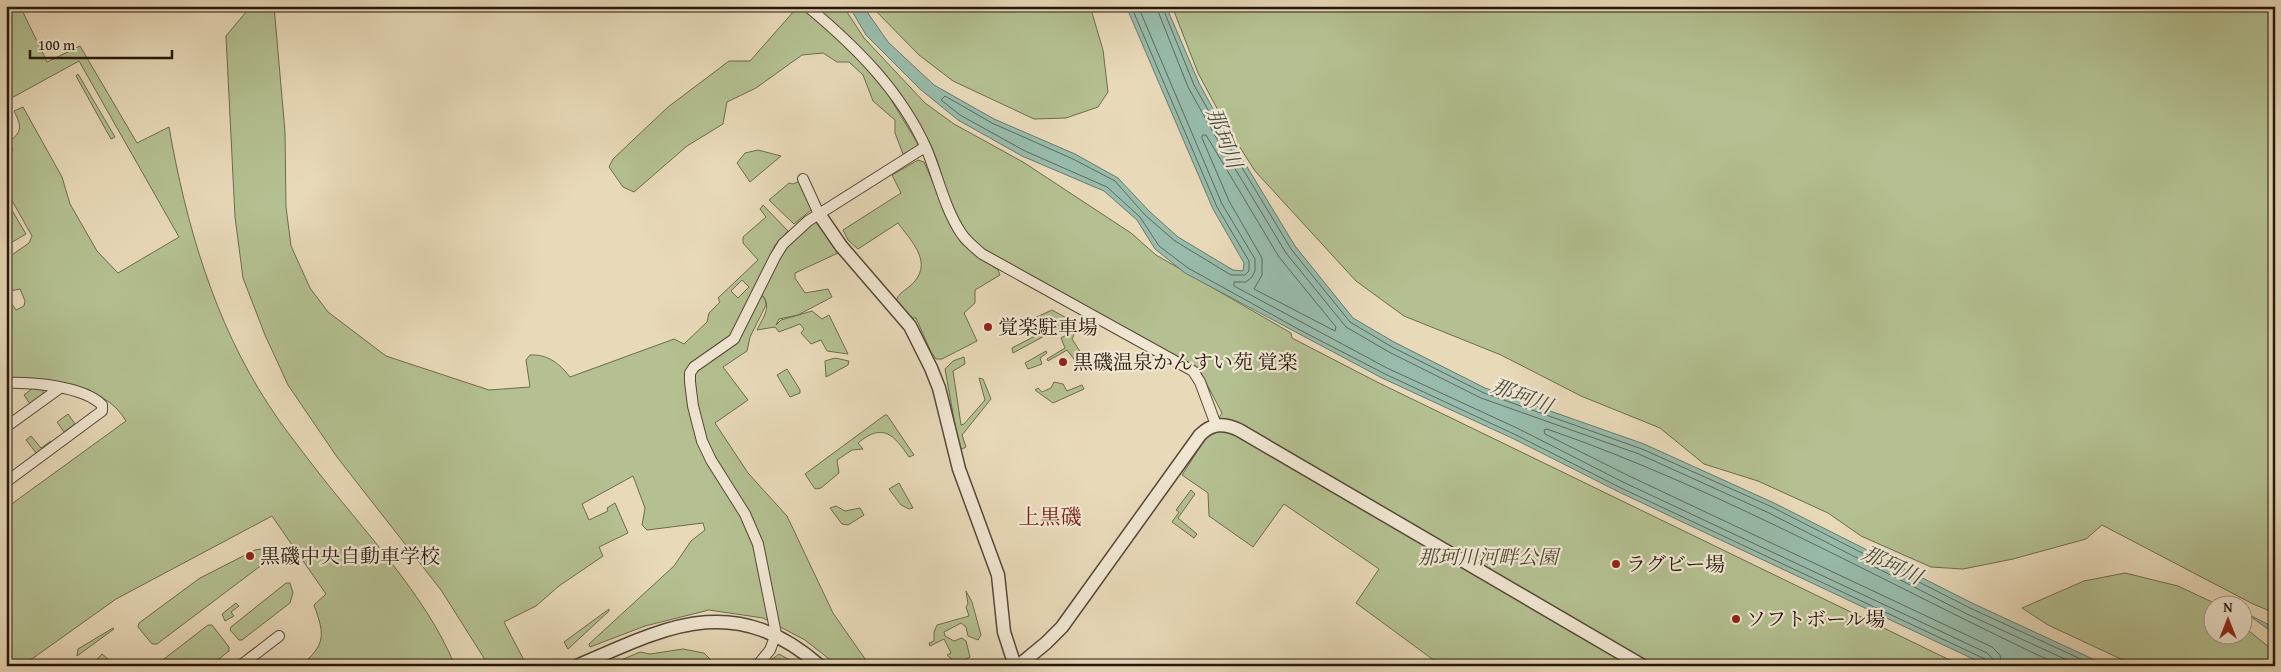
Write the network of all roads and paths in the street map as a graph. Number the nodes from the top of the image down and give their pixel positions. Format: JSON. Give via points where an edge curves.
{"nodes":[{"id":1,"x":807,"y":6,"type":"edge"},
{"id":2,"x":925,"y":147,"type":"junction"},
{"id":3,"x":803,"y":178,"type":"dead end"},
{"id":4,"x":819,"y":214,"type":"junction"},
{"id":5,"x":6,"y":383,"type":"edge"},
{"id":6,"x":60,"y":388,"type":"junction"},
{"id":7,"x":1216,"y":425,"type":"junction"},
{"id":8,"x":6,"y":427,"type":"edge"},
{"id":9,"x":6,"y":482,"type":"edge"},
{"id":10,"x":776,"y":634,"type":"junction"},
{"id":11,"x":279,"y":636,"type":"dead end"},
{"id":12,"x":240,"y":666,"type":"edge"},
{"id":13,"x":577,"y":666,"type":"edge"},
{"id":14,"x":758,"y":666,"type":"edge"},
{"id":15,"x":820,"y":666,"type":"edge"},
{"id":16,"x":1016,"y":666,"type":"edge"},
{"id":17,"x":1643,"y":666,"type":"edge"}],
"edges":[{"from":1,"to":2,"type":"street","via":[[877,71]]},
{"from":2,"to":4,"type":"street"},
{"from":2,"to":7,"type":"street","via":[[952,218],[962,235],[982,254],[1193,371]]},
{"from":3,"to":4,"type":"street"},
{"from":4,"to":10,"type":"street","via":[[783,244],[734,339],[690,373],[693,406],[702,441],[754,531]]},
{"from":4,"to":16,"type":"street","via":[[841,246],[910,326],[931,368],[959,469],[998,575],[1004,632]]},
{"from":5,"to":6,"type":"street"},
{"from":6,"to":8,"type":"street"},
{"from":6,"to":9,"type":"street","via":[[96,399],[102,405],[102,411]]},
{"from":7,"to":16,"type":"street","via":[[1200,435],[1062,627]]},
{"from":7,"to":17,"type":"street","via":[[1228,425],[1239,430]]},
{"from":10,"to":13,"type":"street","via":[[748,624],[701,622],[655,633]]},
{"from":10,"to":14,"type":"street","via":[[770,650]]},
{"from":10,"to":15,"type":"street"},
{"from":11,"to":12,"type":"street"}]}
